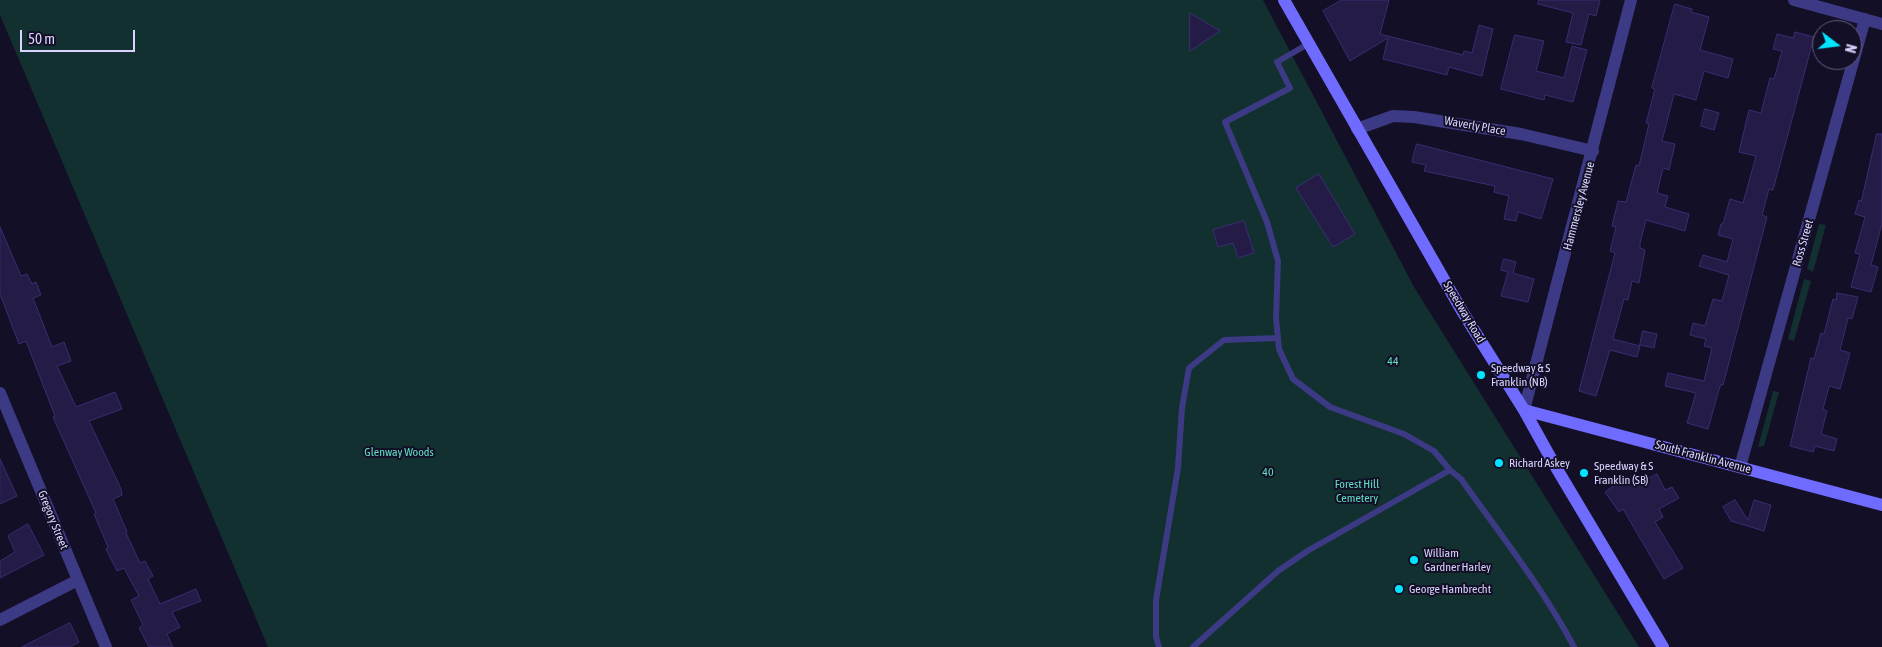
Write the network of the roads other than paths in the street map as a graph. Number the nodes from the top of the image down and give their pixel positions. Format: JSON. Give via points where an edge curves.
{"nodes":[{"id":1,"x":1284,"y":0,"type":"edge"},
{"id":2,"x":1631,"y":0,"type":"edge"},
{"id":3,"x":1794,"y":0,"type":"edge"},
{"id":4,"x":1865,"y":19,"type":"junction"},
{"id":5,"x":1882,"y":24,"type":"edge"},
{"id":6,"x":1308,"y":44,"type":"junction"},
{"id":7,"x":1357,"y":129,"type":"junction"},
{"id":8,"x":1593,"y":151,"type":"junction"},
{"id":9,"x":1278,"y":338,"type":"junction"},
{"id":10,"x":0,"y":393,"type":"edge"},
{"id":11,"x":1524,"y":410,"type":"junction"},
{"id":12,"x":1740,"y":467,"type":"junction"},
{"id":13,"x":1450,"y":470,"type":"junction"},
{"id":14,"x":1882,"y":505,"type":"edge"},
{"id":15,"x":78,"y":580,"type":"junction"},
{"id":16,"x":0,"y":620,"type":"edge"},
{"id":17,"x":106,"y":647,"type":"edge"},
{"id":18,"x":1159,"y":647,"type":"edge"},
{"id":19,"x":1192,"y":647,"type":"edge"},
{"id":20,"x":1574,"y":647,"type":"edge"},
{"id":21,"x":1663,"y":647,"type":"edge"}],
"edges":[{"from":1,"to":6,"type":"main road","name":"Speedway Road"},
{"from":2,"to":8,"type":"street","name":"Hammersley Avenue"},
{"from":3,"to":4,"type":"street"},
{"from":4,"to":5,"type":"street"},
{"from":4,"to":12,"type":"street","name":"Ross Street"},
{"from":6,"to":7,"type":"main road","name":"Speedway Road"},
{"from":6,"to":9,"type":"lane","via":[[1277,62],[1290,88],[1225,122],[1267,222],[1278,261]]},
{"from":7,"to":8,"type":"street","name":"Waverly Place","via":[[1393,116],[1414,117],[1521,134]]},
{"from":7,"to":11,"type":"main road","name":"Speedway Road","via":[[1462,312]]},
{"from":8,"to":11,"type":"street","name":"Hammersley Avenue"},
{"from":9,"to":13,"type":"lane","via":[[1279,349],[1293,379],[1330,407],[1404,434],[1434,451]]},
{"from":9,"to":18,"type":"lane","via":[[1224,340],[1190,368],[1182,408],[1178,468],[1156,600]]},
{"from":10,"to":15,"type":"street","name":"Gregory Street"},
{"from":11,"to":12,"type":"main road","name":"South Franklin Avenue"},
{"from":11,"to":21,"type":"main road","name":"Speedway Road"},
{"from":12,"to":14,"type":"main road","name":"South Franklin Avenue"},
{"from":13,"to":19,"type":"lane","via":[[1278,571]]},
{"from":13,"to":20,"type":"lane","via":[[1461,479],[1510,548]]},
{"from":15,"to":16,"type":"street"},
{"from":15,"to":17,"type":"street","name":"Gregory Street"}]}
